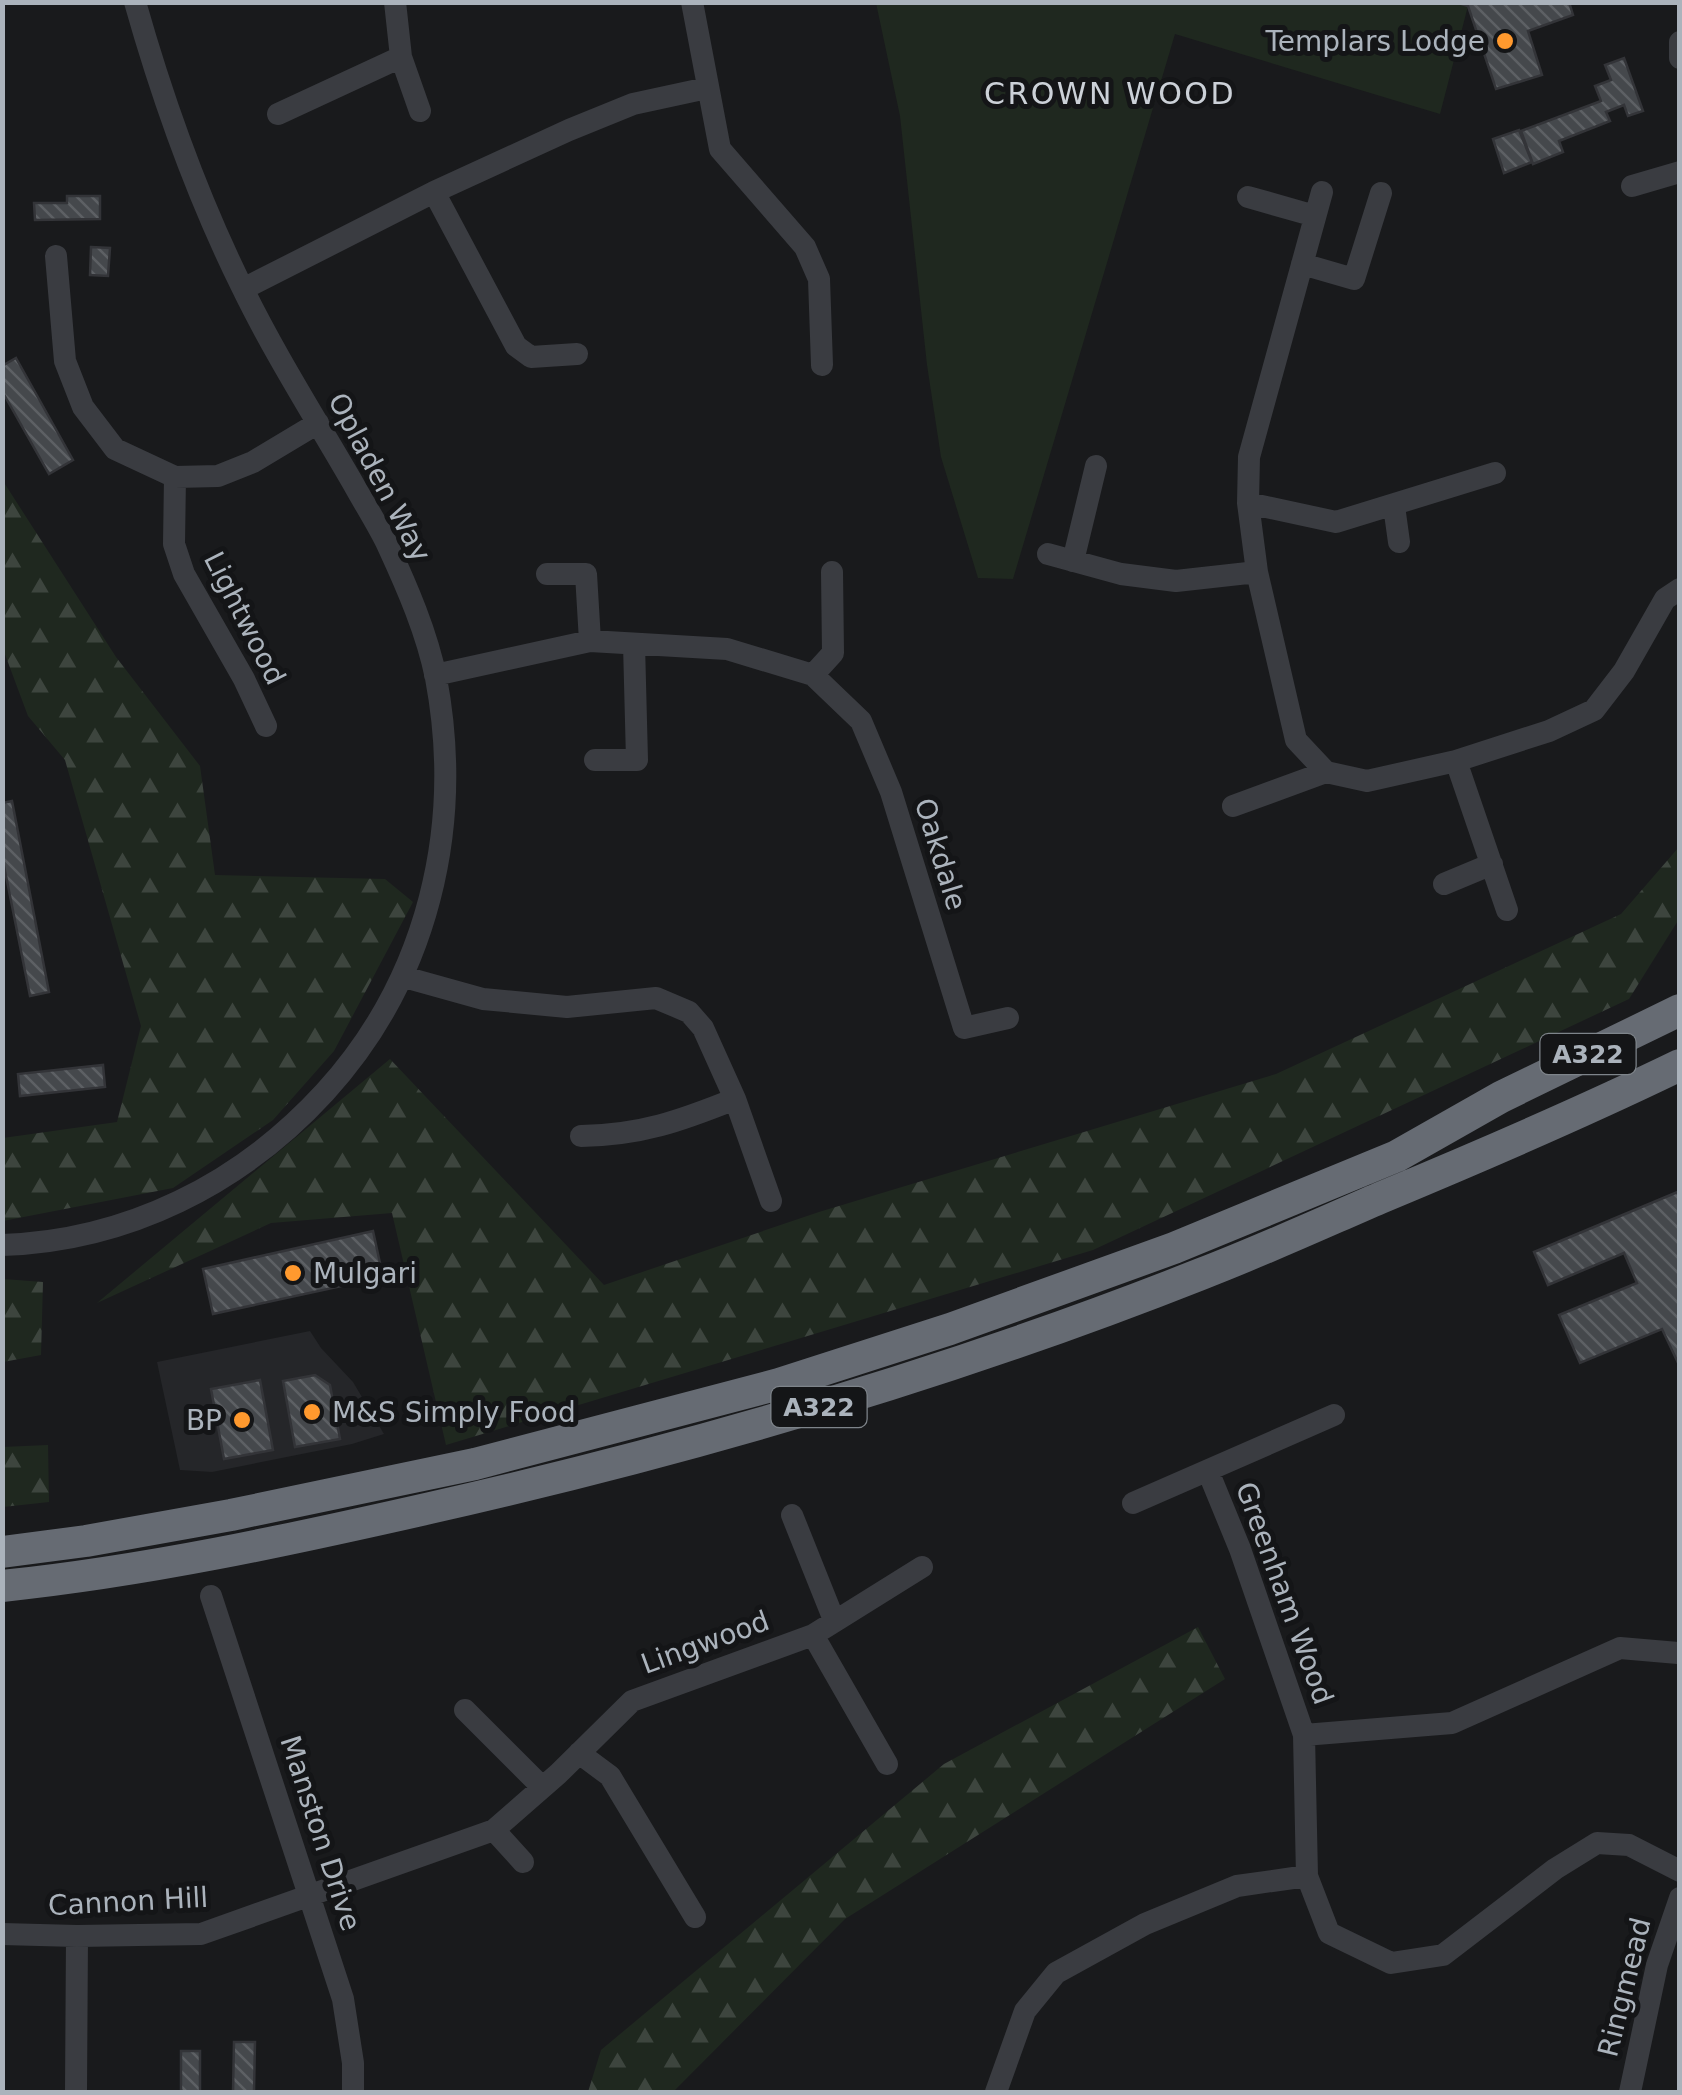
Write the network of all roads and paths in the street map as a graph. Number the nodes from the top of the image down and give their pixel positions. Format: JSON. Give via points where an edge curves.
{"nodes":[{"id":1,"x":136,"y":2,"type":"edge"},
{"id":2,"x":395,"y":2,"type":"edge"},
{"id":3,"x":692,"y":2,"type":"edge"},
{"id":4,"x":1680,"y":42,"type":"edge"},
{"id":5,"x":401,"y":56,"type":"junction"},
{"id":6,"x":1680,"y":58,"type":"edge"},
{"id":7,"x":707,"y":88,"type":"junction"},
{"id":8,"x":420,"y":111,"type":"dead end"},
{"id":9,"x":278,"y":114,"type":"dead end"},
{"id":10,"x":1680,"y":172,"type":"edge"},
{"id":11,"x":1632,"y":186,"type":"dead end"},
{"id":12,"x":434,"y":192,"type":"junction"},
{"id":13,"x":1322,"y":192,"type":"dead end"},
{"id":14,"x":1381,"y":193,"type":"dead end"},
{"id":15,"x":1248,"y":197,"type":"dead end"},
{"id":16,"x":1315,"y":216,"type":"junction"},
{"id":17,"x":56,"y":256,"type":"dead end"},
{"id":18,"x":1302,"y":264,"type":"junction"},
{"id":19,"x":243,"y":290,"type":"junction"},
{"id":20,"x":578,"y":354,"type":"dead end"},
{"id":21,"x":822,"y":365,"type":"dead end"},
{"id":22,"x":318,"y":423,"type":"junction"},
{"id":23,"x":1096,"y":466,"type":"dead end"},
{"id":24,"x":1495,"y":473,"type":"dead end"},
{"id":25,"x":174,"y":476,"type":"junction"},
{"id":26,"x":1248,"y":503,"type":"junction"},
{"id":27,"x":1394,"y":506,"type":"junction"},
{"id":28,"x":1399,"y":542,"type":"dead end"},
{"id":29,"x":1048,"y":554,"type":"dead end"},
{"id":30,"x":1073,"y":560,"type":"junction"},
{"id":31,"x":832,"y":572,"type":"dead end"},
{"id":32,"x":1258,"y":572,"type":"junction"},
{"id":33,"x":547,"y":574,"type":"dead end"},
{"id":34,"x":1680,"y":590,"type":"edge"},
{"id":35,"x":590,"y":641,"type":"junction"},
{"id":36,"x":634,"y":644,"type":"junction"},
{"id":37,"x":435,"y":675,"type":"junction"},
{"id":38,"x":813,"y":675,"type":"junction"},
{"id":39,"x":266,"y":726,"type":"dead end"},
{"id":40,"x":595,"y":760,"type":"dead end"},
{"id":41,"x":1456,"y":762,"type":"junction"},
{"id":42,"x":1326,"y":772,"type":"junction"},
{"id":43,"x":1233,"y":806,"type":"dead end"},
{"id":44,"x":1492,"y":864,"type":"junction"},
{"id":45,"x":1444,"y":884,"type":"dead end"},
{"id":46,"x":1508,"y":910,"type":"dead end"},
{"id":47,"x":404,"y":977,"type":"junction"},
{"id":48,"x":1678,"y":1010,"type":"edge"},
{"id":49,"x":1008,"y":1018,"type":"dead end"},
{"id":50,"x":1680,"y":1065,"type":"edge"},
{"id":51,"x":735,"y":1099,"type":"junction"},
{"id":52,"x":581,"y":1136,"type":"dead end"},
{"id":53,"x":770,"y":1201,"type":"dead end"},
{"id":54,"x":2,"y":1245,"type":"edge"},
{"id":55,"x":1334,"y":1415,"type":"dead end"},
{"id":56,"x":1208,"y":1471,"type":"junction"},
{"id":57,"x":1133,"y":1503,"type":"dead end"},
{"id":58,"x":792,"y":1515,"type":"dead end"},
{"id":59,"x":2,"y":1552,"type":"edge"},
{"id":60,"x":922,"y":1566,"type":"dead end"},
{"id":61,"x":2,"y":1586,"type":"edge"},
{"id":62,"x":211,"y":1596,"type":"dead end"},
{"id":63,"x":834,"y":1620,"type":"junction"},
{"id":64,"x":813,"y":1635,"type":"junction"},
{"id":65,"x":1678,"y":1653,"type":"edge"},
{"id":66,"x":465,"y":1710,"type":"dead end"},
{"id":67,"x":1304,"y":1735,"type":"junction"},
{"id":68,"x":579,"y":1753,"type":"junction"},
{"id":69,"x":887,"y":1764,"type":"dead end"},
{"id":70,"x":542,"y":1786,"type":"junction"},
{"id":71,"x":494,"y":1830,"type":"junction"},
{"id":72,"x":523,"y":1862,"type":"dead end"},
{"id":73,"x":1680,"y":1870,"type":"edge"},
{"id":74,"x":1307,"y":1876,"type":"junction"},
{"id":75,"x":311,"y":1897,"type":"junction"},
{"id":76,"x":1680,"y":1898,"type":"edge"},
{"id":77,"x":695,"y":1917,"type":"dead end"},
{"id":78,"x":2,"y":1934,"type":"edge"},
{"id":79,"x":77,"y":1936,"type":"junction"},
{"id":80,"x":76,"y":2092,"type":"edge"},
{"id":81,"x":353,"y":2092,"type":"edge"},
{"id":82,"x":996,"y":2092,"type":"edge"},
{"id":83,"x":1630,"y":2092,"type":"edge"}],
"edges":[{"from":1,"to":19,"type":"street","name":"Opladen Way","via":[[159,88]]},
{"from":2,"to":5,"type":"street"},
{"from":3,"to":7,"type":"street"},
{"from":4,"to":6,"type":"street"},
{"from":5,"to":8,"type":"street"},
{"from":5,"to":9,"type":"street"},
{"from":7,"to":12,"type":"street","via":[[632,104]]},
{"from":7,"to":21,"type":"street","via":[[720,148],[805,247],[819,278]]},
{"from":10,"to":11,"type":"street"},
{"from":12,"to":19,"type":"street"},
{"from":12,"to":20,"type":"street","via":[[516,346],[532,357]]},
{"from":13,"to":16,"type":"street"},
{"from":14,"to":18,"type":"street","via":[[1354,279]]},
{"from":15,"to":16,"type":"street"},
{"from":16,"to":18,"type":"street"},
{"from":17,"to":25,"type":"street","via":[[65,361],[83,406],[115,449]]},
{"from":18,"to":26,"type":"street","via":[[1248,457]]},
{"from":19,"to":22,"type":"street","name":"Opladen Way"},
{"from":22,"to":25,"type":"street","via":[[218,476]]},
{"from":22,"to":37,"type":"street","name":"Opladen Way","via":[[387,544]]},
{"from":23,"to":30,"type":"street"},
{"from":24,"to":27,"type":"street"},
{"from":25,"to":39,"type":"street","name":"Lightwood","via":[[174,544],[184,574]]},
{"from":26,"to":27,"type":"street","via":[[1336,522]]},
{"from":26,"to":32,"type":"street"},
{"from":27,"to":28,"type":"street"},
{"from":29,"to":30,"type":"street"},
{"from":30,"to":32,"type":"street","via":[[1176,581]]},
{"from":31,"to":38,"type":"street","via":[[833,652]]},
{"from":32,"to":42,"type":"street","via":[[1296,740]]},
{"from":33,"to":35,"type":"street","via":[[586,574]]},
{"from":34,"to":41,"type":"street","via":[[1665,599],[1594,710]]},
{"from":35,"to":36,"type":"street","name":"Oakdale"},
{"from":35,"to":37,"type":"street","name":"Oakdale"},
{"from":36,"to":38,"type":"street","name":"Oakdale","via":[[727,650]]},
{"from":36,"to":40,"type":"street","via":[[637,760]]},
{"from":37,"to":47,"type":"street","name":"Opladen Way","via":[[446,816],[433,892]]},
{"from":38,"to":49,"type":"street","name":"Oakdale","via":[[860,720],[890,792],[964,1028]]},
{"from":41,"to":42,"type":"street","via":[[1367,781]]},
{"from":41,"to":44,"type":"street"},
{"from":42,"to":43,"type":"street"},
{"from":44,"to":45,"type":"street"},
{"from":44,"to":46,"type":"street"},
{"from":47,"to":51,"type":"street","via":[[484,1000],[567,1007],[656,998],[689,1012],[703,1028]]},
{"from":47,"to":54,"type":"street","name":"Opladen Way","via":[[344,1071],[301,1118],[229,1174],[159,1213],[61,1239]]},
{"from":48,"to":59,"type":"highway","number":"A322","via":[[1397,1156],[1174,1248],[780,1384],[475,1464],[86,1542]]},
{"from":50,"to":61,"type":"highway","number":"A322","via":[[1201,1274],[795,1415],[370,1522]]},
{"from":51,"to":52,"type":"street","via":[[621,1136]]},
{"from":51,"to":53,"type":"street"},
{"from":55,"to":56,"type":"street","name":"Greenham Wood"},
{"from":56,"to":57,"type":"street","name":"Greenham Wood"},
{"from":56,"to":67,"type":"street","name":"Greenham Wood"},
{"from":58,"to":63,"type":"street"},
{"from":60,"to":63,"type":"street","name":"Lingwood"},
{"from":62,"to":75,"type":"street","name":"Manston Drive"},
{"from":63,"to":64,"type":"street","name":"Lingwood"},
{"from":64,"to":68,"type":"street","name":"Lingwood","via":[[632,1701]]},
{"from":64,"to":69,"type":"street","name":"Lingwood"},
{"from":65,"to":67,"type":"street","name":"Greenham Wood","via":[[1620,1648],[1452,1723]]},
{"from":66,"to":70,"type":"street"},
{"from":67,"to":74,"type":"street","name":"Greenham Wood"},
{"from":68,"to":70,"type":"street","name":"Lingwood"},
{"from":68,"to":77,"type":"street","via":[[610,1776]]},
{"from":70,"to":71,"type":"street","name":"Lingwood"},
{"from":71,"to":72,"type":"street"},
{"from":71,"to":75,"type":"street","name":"Lingwood"},
{"from":73,"to":74,"type":"street","name":"Greenham Wood","via":[[1629,1844],[1598,1843],[1443,1954],[1391,1963],[1329,1933]]},
{"from":74,"to":82,"type":"street","via":[[1237,1886],[1144,1924],[1056,1973],[1025,2012]]},
{"from":75,"to":79,"type":"street","name":"Cannon Hill","via":[[201,1934]]},
{"from":75,"to":81,"type":"street","name":"Manston Drive","via":[[344,1999]]},
{"from":76,"to":83,"type":"street","name":"Ringmead","via":[[1656,1965]]},
{"from":78,"to":79,"type":"street","name":"Cannon Hill"},
{"from":79,"to":80,"type":"street"}]}
